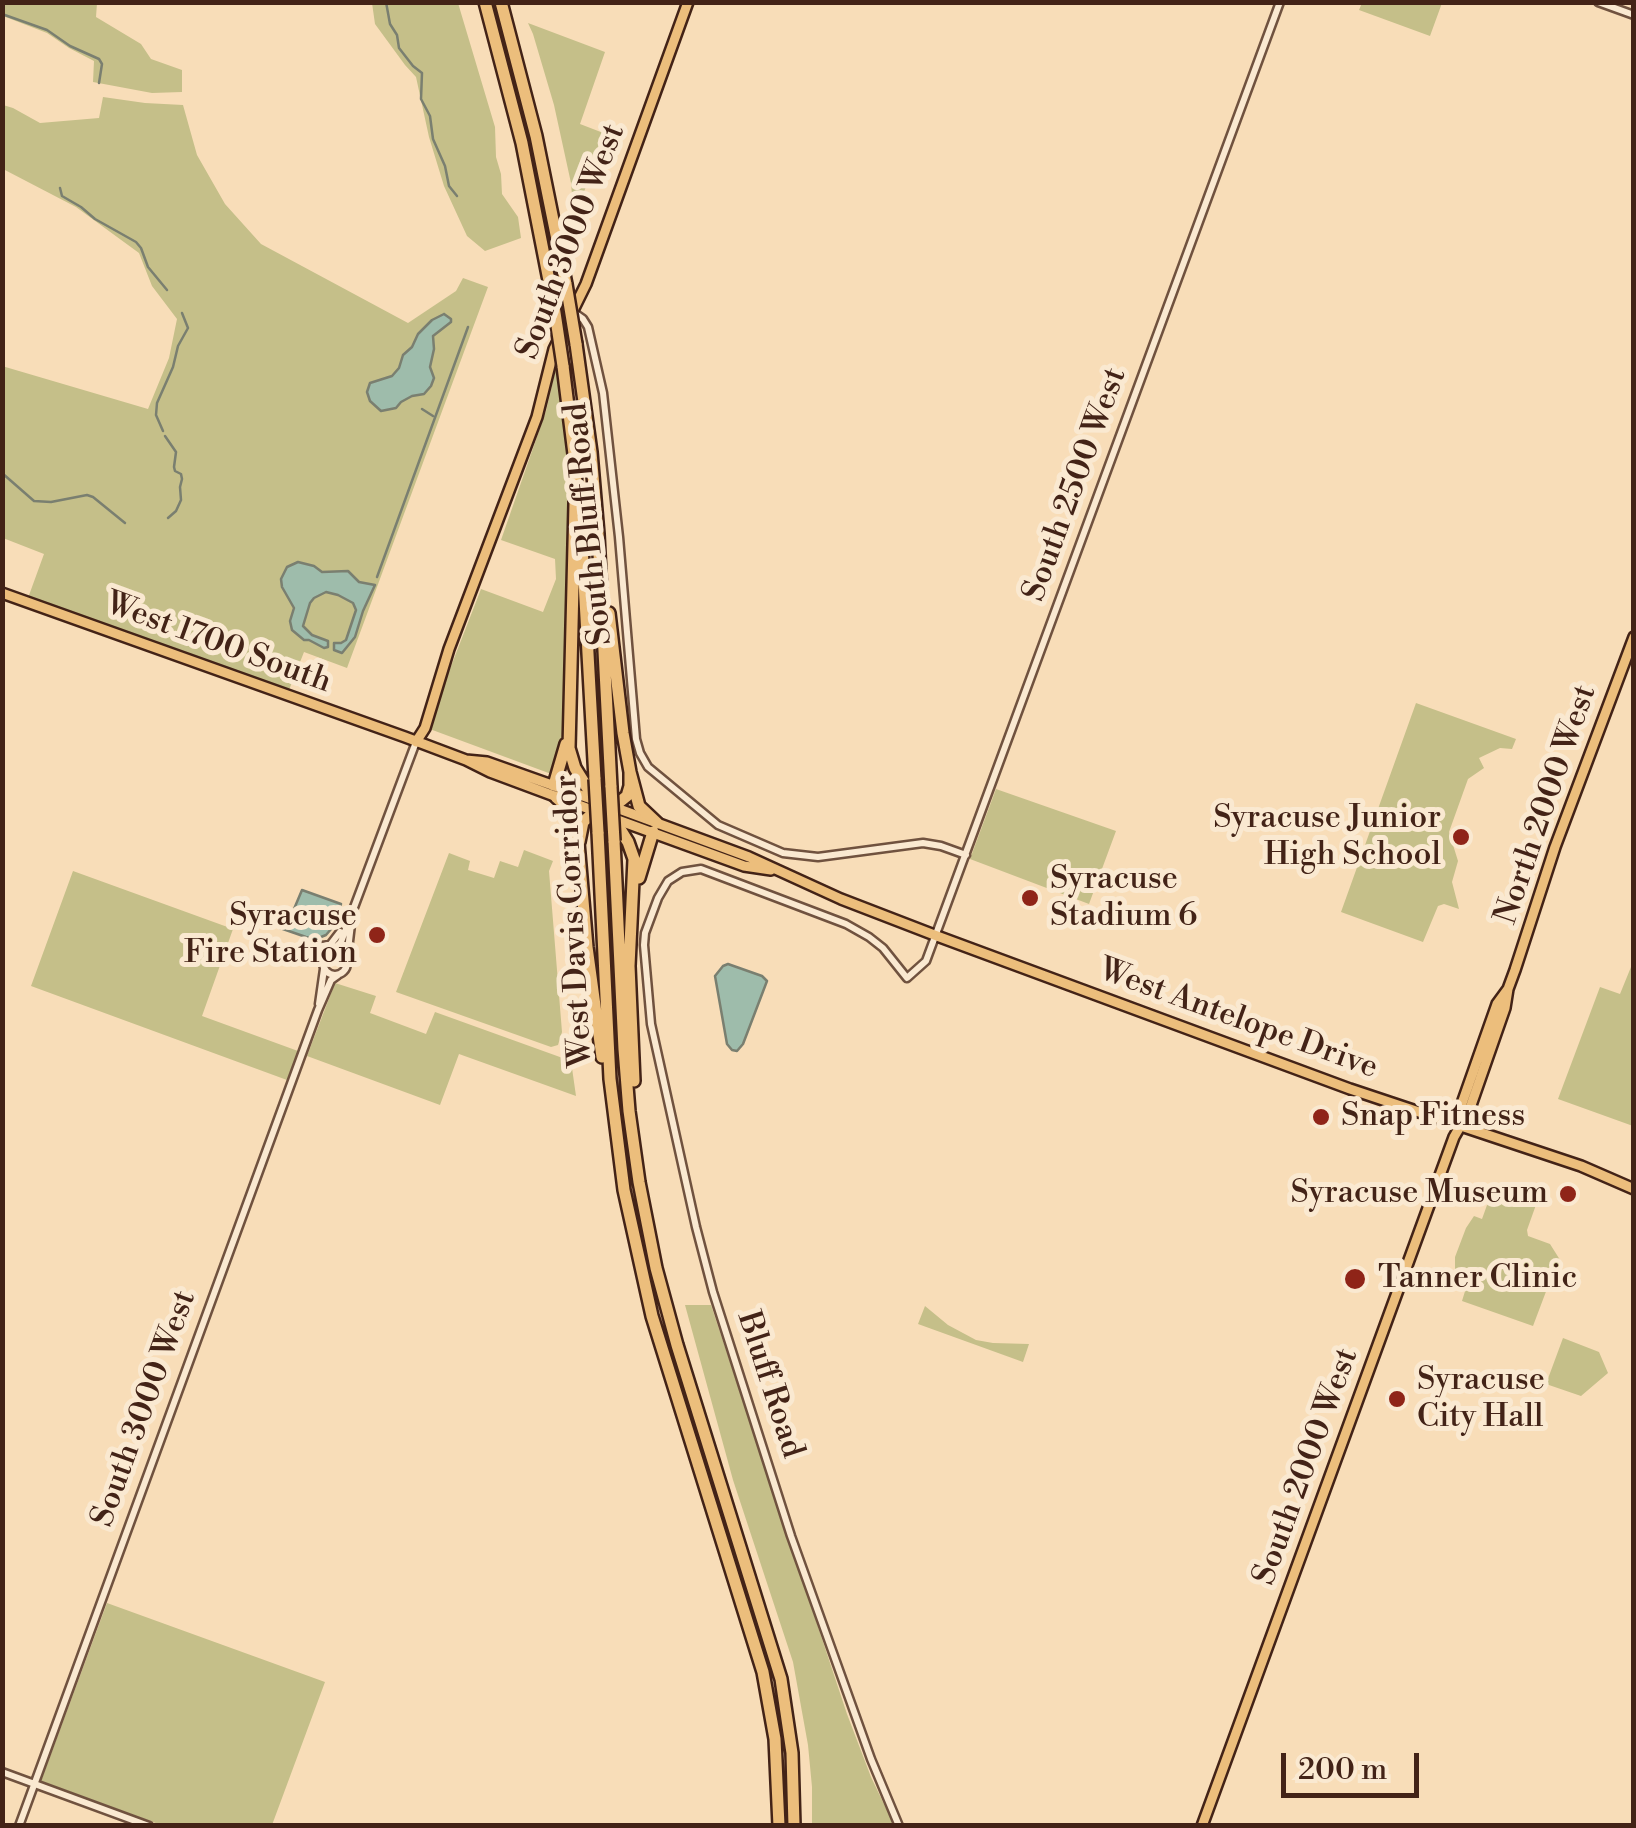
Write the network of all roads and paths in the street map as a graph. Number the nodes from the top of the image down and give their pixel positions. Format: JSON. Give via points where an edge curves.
{"nodes":[{"id":1,"x":485,"y":2,"type":"edge"},
{"id":2,"x":501,"y":2,"type":"edge"},
{"id":3,"x":688,"y":2,"type":"edge"},
{"id":4,"x":1280,"y":2,"type":"edge"},
{"id":5,"x":1598,"y":2,"type":"edge"},
{"id":6,"x":1634,"y":15,"type":"edge"},
{"id":7,"x":572,"y":312,"type":"junction"},
{"id":8,"x":576,"y":464,"type":"junction"},
{"id":9,"x":592,"y":466,"type":"junction"},
{"id":10,"x":2,"y":593,"type":"edge"},
{"id":11,"x":1634,"y":637,"type":"edge"},
{"id":12,"x":568,"y":730,"type":"junction"},
{"id":13,"x":416,"y":742,"type":"junction"},
{"id":14,"x":630,"y":772,"type":"junction"},
{"id":15,"x":555,"y":791,"type":"junction"},
{"id":16,"x":604,"y":809,"type":"junction"},
{"id":17,"x":655,"y":828,"type":"junction"},
{"id":18,"x":579,"y":842,"type":"junction"},
{"id":19,"x":966,"y":855,"type":"junction"},
{"id":20,"x":632,"y":911,"type":"junction"},
{"id":21,"x":349,"y":919,"type":"junction"},
{"id":22,"x":936,"y":936,"type":"junction"},
{"id":23,"x":644,"y":945,"type":"joint"},
{"id":24,"x":315,"y":947,"type":"dead end"},
{"id":25,"x":333,"y":951,"type":"junction"},
{"id":26,"x":346,"y":959,"type":"junction"},
{"id":27,"x":324,"y":968,"type":"junction"},
{"id":28,"x":338,"y":974,"type":"junction"},
{"id":29,"x":318,"y":1010,"type":"junction"},
{"id":30,"x":1459,"y":1125,"type":"junction"},
{"id":31,"x":620,"y":1162,"type":"junction"},
{"id":32,"x":637,"y":1166,"type":"junction"},
{"id":33,"x":1634,"y":1189,"type":"edge"},
{"id":34,"x":2,"y":1772,"type":"edge"},
{"id":35,"x":35,"y":1784,"type":"junction"},
{"id":36,"x":20,"y":1826,"type":"edge"},
{"id":37,"x":149,"y":1826,"type":"edge"},
{"id":38,"x":779,"y":1826,"type":"edge"},
{"id":39,"x":794,"y":1826,"type":"edge"},
{"id":40,"x":899,"y":1826,"type":"edge"},
{"id":41,"x":1202,"y":1826,"type":"edge"}],
"edges":[{"from":1,"to":8,"type":"highway","name":"West Davis Corridor","bridge":true,"via":[[522,143]]},
{"from":2,"to":9,"type":"highway","name":"West Davis Corridor","bridge":true,"via":[[566,284]]},
{"from":3,"to":7,"type":"main road","name":"South 3000 West"},
{"from":4,"to":19,"type":"street","name":"South 2500 West"},
{"from":5,"to":6,"type":"street"},
{"from":7,"to":13,"type":"main road","name":"South 3000 West"},
{"from":7,"to":19,"type":"street","name":"South Bluff Road","via":[[588,326],[603,393],[636,739],[652,772],[730,832],[798,856],[918,843]]},
{"from":8,"to":12,"type":"highway"},
{"from":8,"to":31,"type":"highway","name":"West Davis Corridor","bridge":true},
{"from":9,"to":14,"type":"highway"},
{"from":9,"to":32,"type":"highway","name":"West Davis Corridor","bridge":true,"via":[[624,1049]]},
{"from":10,"to":13,"type":"main road","name":"West 1700 South"},
{"from":11,"to":30,"type":"main road","name":"North 2000 West"},
{"from":12,"to":15,"type":"highway"},
{"from":12,"to":16,"type":"highway","via":[[573,762]]},
{"from":13,"to":15,"type":"main road","name":"West Antelope Drive"},
{"from":13,"to":21,"type":"street","name":"South 3000 West"},
{"from":14,"to":16,"type":"highway","via":[[628,792]]},
{"from":14,"to":17,"type":"highway","via":[[637,802]]},
{"from":15,"to":16,"type":"main road","name":"West Antelope Drive"},
{"from":15,"to":18,"type":"highway","via":[[575,816]]},
{"from":16,"to":17,"type":"main road","name":"West Antelope Drive"},
{"from":16,"to":18,"type":"highway","via":[[581,826]]},
{"from":16,"to":20,"type":"highway","via":[[634,859]]},
{"from":17,"to":20,"type":"highway"},
{"from":17,"to":22,"type":"main road","name":"West Antelope Drive"},
{"from":18,"to":31,"type":"highway","via":[[590,972]]},
{"from":19,"to":22,"type":"street","name":"South 2500 West"},
{"from":20,"to":32,"type":"highway"},
{"from":21,"to":24,"type":"street","via":[[334,941]]},
{"from":21,"to":25,"type":"street","name":"South 3000 West"},
{"from":21,"to":26,"type":"street","name":"South 3000 West"},
{"from":22,"to":23,"type":"street","name":"South 2500 West","via":[[926,961],[908,978],[884,948],[846,924],[706,870],[685,870],[658,898]]},
{"from":22,"to":30,"type":"main road","name":"West Antelope Drive"},
{"from":23,"to":40,"type":"street","name":"Bluff Road","via":[[651,1024],[713,1292],[798,1554]]},
{"from":25,"to":26,"type":"street"},
{"from":25,"to":27,"type":"street","via":[[324,957]]},
{"from":26,"to":28,"type":"street"},
{"from":27,"to":28,"type":"street"},
{"from":27,"to":29,"type":"street","name":"South 3000 West"},
{"from":28,"to":29,"type":"street","name":"South 3000 West"},
{"from":29,"to":35,"type":"street","name":"South 3000 West"},
{"from":30,"to":33,"type":"main road","name":"West Antelope Drive"},
{"from":30,"to":41,"type":"main road","name":"South 2000 West"},
{"from":31,"to":38,"type":"highway","name":"West Davis Corridor","via":[[652,1316],[763,1672]]},
{"from":32,"to":39,"type":"highway","name":"West Davis Corridor","via":[[670,1320],[780,1679]]},
{"from":34,"to":35,"type":"street"},
{"from":35,"to":36,"type":"street","name":"South 3000 West"},
{"from":35,"to":37,"type":"street"}]}
